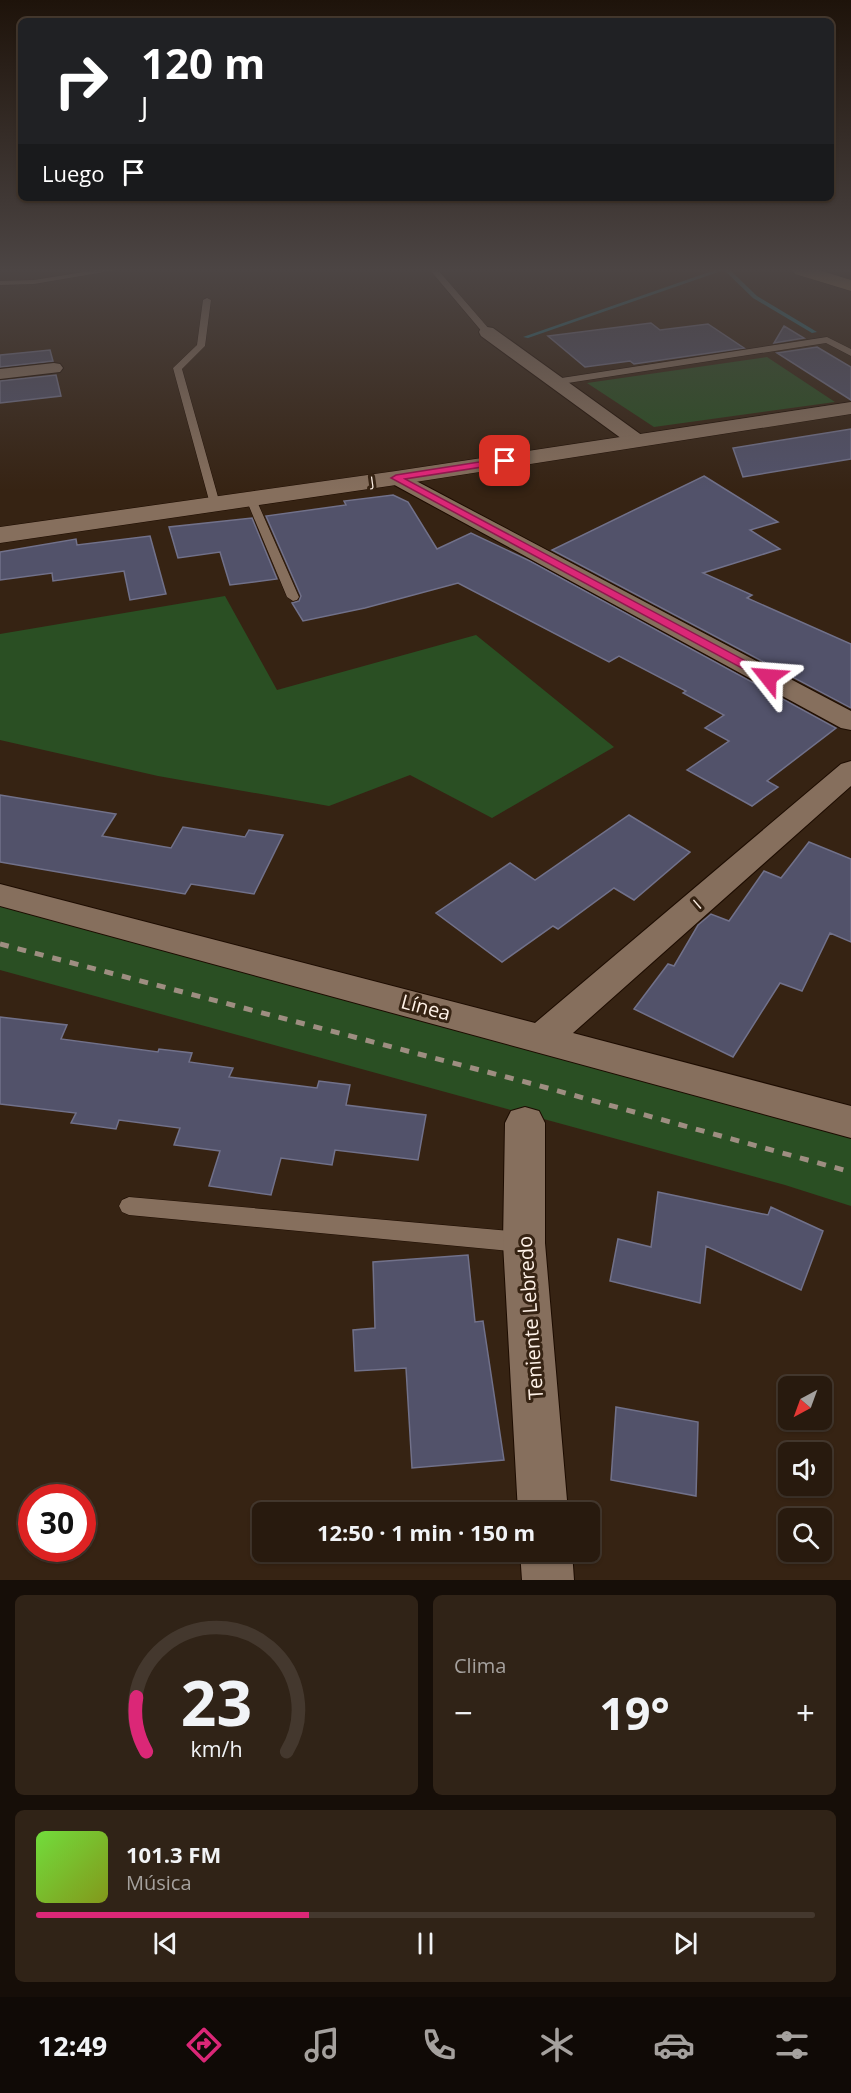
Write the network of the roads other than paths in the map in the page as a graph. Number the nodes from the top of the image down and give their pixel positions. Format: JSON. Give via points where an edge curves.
{"nodes":[{"id":1,"x":201,"y":344,"type":"edge"},
{"id":2,"x":503,"y":344,"type":"edge"},
{"id":3,"x":803,"y":344,"type":"edge"},
{"id":4,"x":834,"y":344,"type":"edge"},
{"id":5,"x":851,"y":353,"type":"edge"},
{"id":6,"x":54,"y":368,"type":"dead end"},
{"id":7,"x":0,"y":374,"type":"edge"},
{"id":8,"x":555,"y":382,"type":"junction"},
{"id":9,"x":851,"y":408,"type":"edge"},
{"id":10,"x":636,"y":440,"type":"junction"},
{"id":11,"x":396,"y":478,"type":"junction"},
{"id":12,"x":250,"y":499,"type":"junction"},
{"id":13,"x":216,"y":504,"type":"junction"},
{"id":14,"x":0,"y":535,"type":"edge"},
{"id":15,"x":293,"y":597,"type":"dead end"},
{"id":16,"x":851,"y":722,"type":"edge"},
{"id":17,"x":851,"y":770,"type":"edge"},
{"id":18,"x":0,"y":895,"type":"edge"},
{"id":19,"x":543,"y":1038,"type":"junction"},
{"id":20,"x":851,"y":1122,"type":"edge"},
{"id":21,"x":525,"y":1123,"type":"dead end"},
{"id":22,"x":129,"y":1206,"type":"dead end"},
{"id":23,"x":524,"y":1242,"type":"junction"},
{"id":24,"x":542,"y":1502,"type":"edge"},
{"id":25,"x":547,"y":1562,"type":"edge"},
{"id":26,"x":548,"y":1580,"type":"edge"}],
"edges":[{"from":1,"to":13,"type":"lane","via":[[177,368]]},
{"from":2,"to":8,"type":"street"},
{"from":3,"to":8,"type":"lane"},
{"from":4,"to":5,"type":"lane"},
{"from":6,"to":7,"type":"street"},
{"from":8,"to":10,"type":"street"},
{"from":9,"to":10,"type":"main road","name":"J"},
{"from":10,"to":11,"type":"main road","name":"J"},
{"from":11,"to":12,"type":"main road","name":"J"},
{"from":11,"to":16,"type":"street"},
{"from":12,"to":13,"type":"main road","name":"J"},
{"from":12,"to":15,"type":"lane"},
{"from":13,"to":14,"type":"main road","name":"J"},
{"from":17,"to":19,"type":"street","name":"I"},
{"from":18,"to":19,"type":"street","name":"Línea"},
{"from":19,"to":20,"type":"street","name":"Línea"},
{"from":21,"to":23,"type":"street","name":"Teniente Lebredo"},
{"from":22,"to":23,"type":"lane"},
{"from":23,"to":24,"type":"street","name":"Teniente Lebredo"},
{"from":25,"to":26,"type":"street"}]}
